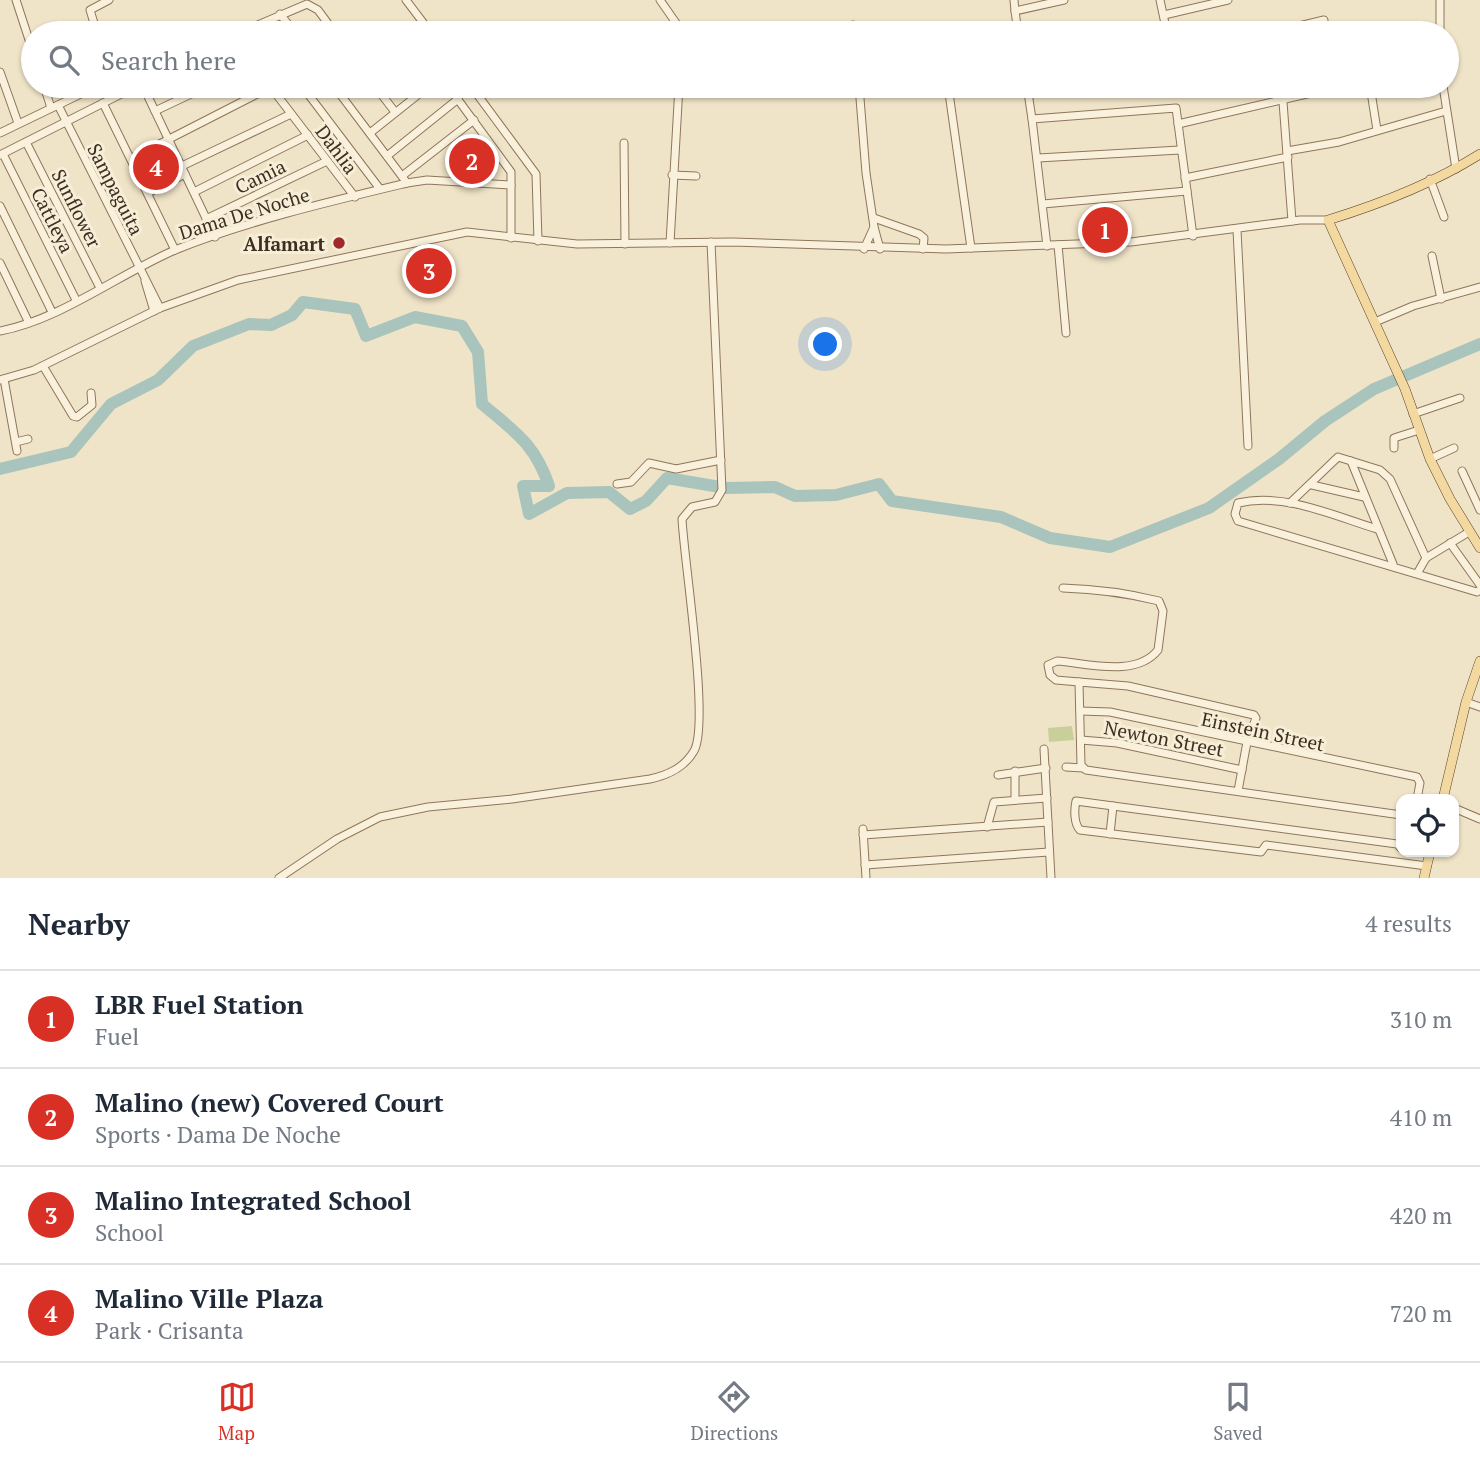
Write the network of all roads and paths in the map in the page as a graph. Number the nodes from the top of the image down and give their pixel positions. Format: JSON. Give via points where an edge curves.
{"nodes":[{"id":1,"x":16,"y":0,"type":"edge"},
{"id":2,"x":108,"y":0,"type":"edge"},
{"id":3,"x":405,"y":0,"type":"edge"},
{"id":4,"x":660,"y":0,"type":"edge"},
{"id":5,"x":1014,"y":0,"type":"edge"},
{"id":6,"x":1064,"y":0,"type":"edge"},
{"id":7,"x":1160,"y":0,"type":"edge"},
{"id":8,"x":1228,"y":0,"type":"edge"},
{"id":9,"x":1440,"y":0,"type":"edge"},
{"id":10,"x":1015,"y":11,"type":"junction"},
{"id":11,"x":280,"y":14,"type":"junction"},
{"id":12,"x":1164,"y":15,"type":"junction"},
{"id":13,"x":1324,"y":20,"type":"dead end"},
{"id":14,"x":23,"y":21,"type":"edge"},
{"id":15,"x":93,"y":21,"type":"edge"},
{"id":16,"x":266,"y":21,"type":"edge"},
{"id":17,"x":286,"y":21,"type":"edge"},
{"id":18,"x":325,"y":21,"type":"edge"},
{"id":19,"x":422,"y":21,"type":"edge"},
{"id":20,"x":675,"y":21,"type":"edge"},
{"id":21,"x":1016,"y":21,"type":"edge"},
{"id":22,"x":1165,"y":21,"type":"edge"},
{"id":23,"x":1320,"y":21,"type":"edge"},
{"id":24,"x":1440,"y":21,"type":"edge"},
{"id":25,"x":0,"y":72,"type":"edge"},
{"id":26,"x":50,"y":98,"type":"edge"},
{"id":27,"x":72,"y":98,"type":"edge"},
{"id":28,"x":113,"y":98,"type":"edge"},
{"id":29,"x":149,"y":98,"type":"edge"},
{"id":30,"x":183,"y":98,"type":"edge"},
{"id":31,"x":246,"y":98,"type":"edge"},
{"id":32,"x":279,"y":98,"type":"edge"},
{"id":33,"x":311,"y":98,"type":"edge"},
{"id":34,"x":343,"y":98,"type":"edge"},
{"id":35,"x":384,"y":98,"type":"edge"},
{"id":36,"x":414,"y":98,"type":"edge"},
{"id":37,"x":480,"y":98,"type":"edge"},
{"id":38,"x":678,"y":98,"type":"edge"},
{"id":39,"x":860,"y":98,"type":"edge"},
{"id":40,"x":950,"y":98,"type":"edge"},
{"id":41,"x":1029,"y":98,"type":"edge"},
{"id":42,"x":1298,"y":98,"type":"edge"},
{"id":43,"x":1372,"y":98,"type":"edge"},
{"id":44,"x":1444,"y":98,"type":"edge"},
{"id":45,"x":458,"y":99,"type":"joint"},
{"id":46,"x":1283,"y":102,"type":"junction"},
{"id":47,"x":103,"y":103,"type":"junction"},
{"id":48,"x":54,"y":107,"type":"junction"},
{"id":49,"x":155,"y":111,"type":"junction"},
{"id":50,"x":1446,"y":111,"type":"junction"},
{"id":51,"x":395,"y":113,"type":"junction"},
{"id":52,"x":291,"y":114,"type":"junction"},
{"id":53,"x":1032,"y":119,"type":"junction"},
{"id":54,"x":474,"y":120,"type":"junction"},
{"id":55,"x":18,"y":124,"type":"junction"},
{"id":56,"x":66,"y":124,"type":"junction"},
{"id":57,"x":1178,"y":124,"type":"junction"},
{"id":58,"x":1377,"y":130,"type":"junction"},
{"id":59,"x":0,"y":133,"type":"edge"},
{"id":60,"x":369,"y":133,"type":"junction"},
{"id":61,"x":308,"y":135,"type":"junction"},
{"id":62,"x":168,"y":138,"type":"junction"},
{"id":63,"x":26,"y":142,"type":"junction"},
{"id":64,"x":624,"y":143,"type":"dead end"},
{"id":65,"x":1180,"y":150,"type":"junction"},
{"id":66,"x":1,"y":154,"type":"edge"},
{"id":67,"x":1287,"y":154,"type":"junction"},
{"id":68,"x":1480,"y":154,"type":"edge"},
{"id":69,"x":387,"y":156,"type":"junction"},
{"id":70,"x":132,"y":158,"type":"junction"},
{"id":71,"x":1038,"y":158,"type":"junction"},
{"id":72,"x":327,"y":161,"type":"junction"},
{"id":73,"x":1456,"y":169,"type":"junction"},
{"id":74,"x":183,"y":170,"type":"junction"},
{"id":75,"x":672,"y":175,"type":"junction"},
{"id":76,"x":696,"y":176,"type":"dead end"},
{"id":77,"x":1185,"y":178,"type":"junction"},
{"id":78,"x":404,"y":179,"type":"junction"},
{"id":79,"x":1430,"y":179,"type":"junction"},
{"id":80,"x":512,"y":185,"type":"junction"},
{"id":81,"x":380,"y":189,"type":"junction"},
{"id":82,"x":1187,"y":191,"type":"junction"},
{"id":83,"x":194,"y":192,"type":"junction"},
{"id":84,"x":148,"y":193,"type":"junction"},
{"id":85,"x":355,"y":197,"type":"junction"},
{"id":86,"x":1044,"y":204,"type":"junction"},
{"id":87,"x":0,"y":206,"type":"edge"},
{"id":88,"x":1444,"y":217,"type":"dead end"},
{"id":89,"x":206,"y":219,"type":"junction"},
{"id":90,"x":1328,"y":220,"type":"junction"},
{"id":91,"x":1292,"y":221,"type":"junction"},
{"id":92,"x":874,"y":222,"type":"junction"},
{"id":93,"x":1237,"y":230,"type":"junction"},
{"id":94,"x":1193,"y":236,"type":"junction"},
{"id":95,"x":215,"y":237,"type":"junction"},
{"id":96,"x":511,"y":238,"type":"junction"},
{"id":97,"x":538,"y":241,"type":"junction"},
{"id":98,"x":711,"y":242,"type":"junction"},
{"id":99,"x":670,"y":243,"type":"junction"},
{"id":100,"x":625,"y":244,"type":"junction"},
{"id":101,"x":1058,"y":245,"type":"junction"},
{"id":102,"x":1047,"y":246,"type":"junction"},
{"id":103,"x":864,"y":248,"type":"junction"},
{"id":104,"x":971,"y":248,"type":"junction"},
{"id":105,"x":880,"y":249,"type":"junction"},
{"id":106,"x":923,"y":249,"type":"junction"},
{"id":107,"x":175,"y":250,"type":"junction"},
{"id":108,"x":1432,"y":256,"type":"dead end"},
{"id":109,"x":0,"y":263,"type":"edge"},
{"id":110,"x":139,"y":269,"type":"junction"},
{"id":111,"x":1480,"y":287,"type":"edge"},
{"id":112,"x":100,"y":288,"type":"junction"},
{"id":113,"x":1441,"y":299,"type":"junction"},
{"id":114,"x":76,"y":300,"type":"junction"},
{"id":115,"x":156,"y":306,"type":"junction"},
{"id":116,"x":52,"y":312,"type":"junction"},
{"id":117,"x":0,"y":321,"type":"edge"},
{"id":118,"x":29,"y":321,"type":"junction"},
{"id":119,"x":1375,"y":322,"type":"junction"},
{"id":120,"x":2,"y":331,"type":"edge"},
{"id":121,"x":1066,"y":333,"type":"dead end"},
{"id":122,"x":43,"y":366,"type":"junction"},
{"id":123,"x":2,"y":379,"type":"edge"},
{"id":124,"x":91,"y":393,"type":"dead end"},
{"id":125,"x":1460,"y":397,"type":"dead end"},
{"id":126,"x":1413,"y":414,"type":"junction"},
{"id":127,"x":1419,"y":430,"type":"junction"},
{"id":128,"x":28,"y":439,"type":"dead end"},
{"id":129,"x":16,"y":442,"type":"junction"},
{"id":130,"x":1248,"y":446,"type":"dead end"},
{"id":131,"x":1394,"y":448,"type":"dead end"},
{"id":132,"x":1454,"y":448,"type":"dead end"},
{"id":133,"x":17,"y":451,"type":"dead end"},
{"id":134,"x":1430,"y":459,"type":"junction"},
{"id":135,"x":721,"y":460,"type":"junction"},
{"id":136,"x":1351,"y":461,"type":"junction"},
{"id":137,"x":1462,"y":471,"type":"dead end"},
{"id":138,"x":617,"y":484,"type":"dead end"},
{"id":139,"x":1312,"y":485,"type":"junction"},
{"id":140,"x":1364,"y":497,"type":"junction"},
{"id":141,"x":1290,"y":503,"type":"junction"},
{"id":142,"x":1480,"y":510,"type":"edge"},
{"id":143,"x":1377,"y":529,"type":"junction"},
{"id":144,"x":1469,"y":532,"type":"junction"},
{"id":145,"x":1450,"y":542,"type":"junction"},
{"id":146,"x":1480,"y":548,"type":"edge"},
{"id":147,"x":1426,"y":558,"type":"junction"},
{"id":148,"x":1393,"y":565,"type":"junction"},
{"id":149,"x":1418,"y":572,"type":"junction"},
{"id":150,"x":1480,"y":587,"type":"edge"},
{"id":151,"x":1063,"y":588,"type":"dead end"},
{"id":152,"x":1480,"y":660,"type":"edge"},
{"id":153,"x":1079,"y":682,"type":"junction"},
{"id":154,"x":1466,"y":702,"type":"junction"},
{"id":155,"x":1480,"y":707,"type":"edge"},
{"id":156,"x":1080,"y":711,"type":"junction"},
{"id":157,"x":1081,"y":740,"type":"junction"},
{"id":158,"x":1247,"y":742,"type":"junction"},
{"id":159,"x":1044,"y":749,"type":"dead end"},
{"id":160,"x":1066,"y":767,"type":"dead end"},
{"id":161,"x":1046,"y":768,"type":"junction"},
{"id":162,"x":1083,"y":768,"type":"junction"},
{"id":163,"x":1242,"y":770,"type":"junction"},
{"id":164,"x":1015,"y":771,"type":"junction"},
{"id":165,"x":998,"y":775,"type":"dead end"},
{"id":166,"x":1238,"y":791,"type":"junction"},
{"id":167,"x":1418,"y":794,"type":"edge"},
{"id":168,"x":1444,"y":794,"type":"edge"},
{"id":169,"x":1047,"y":798,"type":"junction"},
{"id":170,"x":1016,"y":800,"type":"junction"},
{"id":171,"x":1113,"y":806,"type":"junction"},
{"id":172,"x":1459,"y":810,"type":"edge"},
{"id":173,"x":1396,"y":814,"type":"edge"},
{"id":174,"x":1480,"y":819,"type":"edge"},
{"id":175,"x":1048,"y":822,"type":"junction"},
{"id":176,"x":987,"y":827,"type":"junction"},
{"id":177,"x":1269,"y":828,"type":"junction"},
{"id":178,"x":1110,"y":834,"type":"junction"},
{"id":179,"x":1396,"y":844,"type":"edge"},
{"id":180,"x":1266,"y":845,"type":"junction"},
{"id":181,"x":1049,"y":852,"type":"junction"},
{"id":182,"x":1404,"y":857,"type":"edge"},
{"id":183,"x":1429,"y":857,"type":"edge"},
{"id":184,"x":1405,"y":863,"type":"junction"},
{"id":185,"x":865,"y":865,"type":"junction"},
{"id":186,"x":1427,"y":866,"type":"junction"},
{"id":187,"x":279,"y":878,"type":"edge"},
{"id":188,"x":866,"y":878,"type":"edge"},
{"id":189,"x":1051,"y":878,"type":"edge"},
{"id":190,"x":1424,"y":878,"type":"edge"}],
"edges":[{"from":1,"to":14,"type":"street"},
{"from":2,"to":15,"type":"street","via":[[90,10]]},
{"from":3,"to":19,"type":"street"},
{"from":4,"to":20,"type":"street"},
{"from":5,"to":10,"type":"street"},
{"from":6,"to":10,"type":"street"},
{"from":7,"to":12,"type":"street"},
{"from":8,"to":12,"type":"street"},
{"from":9,"to":24,"type":"street"},
{"from":10,"to":21,"type":"street"},
{"from":11,"to":16,"type":"street"},
{"from":11,"to":17,"type":"street"},
{"from":11,"to":18,"type":"street","via":[[312,5]]},
{"from":12,"to":22,"type":"street"},
{"from":13,"to":23,"type":"street"},
{"from":25,"to":55,"type":"street"},
{"from":26,"to":48,"type":"street","name":"Sampaguita"},
{"from":27,"to":48,"type":"street"},
{"from":28,"to":47,"type":"street"},
{"from":29,"to":49,"type":"street"},
{"from":30,"to":49,"type":"street"},
{"from":31,"to":62,"type":"street"},
{"from":32,"to":52,"type":"street","name":"Dahlia"},
{"from":33,"to":81,"type":"street"},
{"from":34,"to":60,"type":"street"},
{"from":35,"to":51,"type":"street"},
{"from":36,"to":51,"type":"street"},
{"from":37,"to":97,"type":"street","via":[[536,174]]},
{"from":38,"to":75,"type":"street"},
{"from":39,"to":92,"type":"street"},
{"from":40,"to":104,"type":"street"},
{"from":41,"to":53,"type":"street"},
{"from":42,"to":46,"type":"street"},
{"from":43,"to":58,"type":"street"},
{"from":44,"to":50,"type":"street"},
{"from":45,"to":54,"type":"street"},
{"from":45,"to":69,"type":"street"},
{"from":46,"to":57,"type":"street"},
{"from":46,"to":67,"type":"street"},
{"from":47,"to":56,"type":"street"},
{"from":47,"to":70,"type":"street"},
{"from":48,"to":55,"type":"street"},
{"from":48,"to":56,"type":"street","name":"Sampaguita"},
{"from":49,"to":62,"type":"street"},
{"from":50,"to":58,"type":"street"},
{"from":50,"to":73,"type":"street"},
{"from":51,"to":60,"type":"street"},
{"from":52,"to":61,"type":"street","name":"Dahlia"},
{"from":52,"to":74,"type":"street"},
{"from":53,"to":57,"type":"street","via":[[1176,108]]},
{"from":53,"to":71,"type":"street"},
{"from":54,"to":78,"type":"street"},
{"from":54,"to":80,"type":"street","via":[[509,167]]},
{"from":55,"to":59,"type":"street"},
{"from":56,"to":63,"type":"street"},
{"from":56,"to":110,"type":"street","name":"Sampaguita"},
{"from":57,"to":65,"type":"street"},
{"from":58,"to":67,"type":"street"},
{"from":60,"to":69,"type":"street"},
{"from":61,"to":72,"type":"street","name":"Dahlia"},
{"from":61,"to":83,"type":"street"},
{"from":62,"to":70,"type":"street"},
{"from":62,"to":74,"type":"street"},
{"from":63,"to":66,"type":"street"},
{"from":63,"to":112,"type":"street","name":"Sunflower"},
{"from":64,"to":100,"type":"street"},
{"from":65,"to":71,"type":"street"},
{"from":65,"to":77,"type":"street"},
{"from":66,"to":114,"type":"street","name":"Cattleya"},
{"from":67,"to":77,"type":"street"},
{"from":67,"to":91,"type":"street"},
{"from":68,"to":73,"type":"main road"},
{"from":69,"to":78,"type":"street"},
{"from":70,"to":84,"type":"street"},
{"from":71,"to":86,"type":"street"},
{"from":72,"to":85,"type":"street","name":"Dahlia"},
{"from":72,"to":89,"type":"street","name":"Camia"},
{"from":73,"to":79,"type":"main road"},
{"from":74,"to":83,"type":"street"},
{"from":74,"to":84,"type":"street"},
{"from":75,"to":76,"type":"street"},
{"from":75,"to":99,"type":"street"},
{"from":77,"to":82,"type":"street"},
{"from":78,"to":80,"type":"street","name":"Dama De Noche"},
{"from":78,"to":81,"type":"street","name":"Dama De Noche"},
{"from":79,"to":88,"type":"street"},
{"from":79,"to":90,"type":"main road"},
{"from":80,"to":96,"type":"street"},
{"from":81,"to":85,"type":"street","name":"Dama De Noche"},
{"from":82,"to":86,"type":"street"},
{"from":82,"to":94,"type":"street"},
{"from":83,"to":89,"type":"street"},
{"from":84,"to":107,"type":"street"},
{"from":85,"to":95,"type":"street","name":"Dama De Noche"},
{"from":86,"to":102,"type":"street"},
{"from":87,"to":116,"type":"street"},
{"from":89,"to":95,"type":"street"},
{"from":90,"to":91,"type":"street"},
{"from":90,"to":119,"type":"main road"},
{"from":91,"to":93,"type":"street"},
{"from":92,"to":103,"type":"street"},
{"from":92,"to":105,"type":"street"},
{"from":92,"to":106,"type":"street","via":[[919,234],[924,238]]},
{"from":93,"to":94,"type":"street"},
{"from":93,"to":130,"type":"street"},
{"from":94,"to":101,"type":"street"},
{"from":95,"to":107,"type":"street","name":"Dama De Noche"},
{"from":96,"to":97,"type":"street"},
{"from":96,"to":115,"type":"street","via":[[460,233],[238,279]]},
{"from":97,"to":100,"type":"street"},
{"from":98,"to":99,"type":"street"},
{"from":98,"to":103,"type":"street"},
{"from":98,"to":135,"type":"street"},
{"from":99,"to":100,"type":"street"},
{"from":101,"to":102,"type":"street"},
{"from":101,"to":121,"type":"street"},
{"from":102,"to":104,"type":"street"},
{"from":103,"to":105,"type":"street"},
{"from":104,"to":106,"type":"street"},
{"from":105,"to":106,"type":"street"},
{"from":107,"to":110,"type":"street","name":"Dama De Noche"},
{"from":108,"to":113,"type":"street"},
{"from":109,"to":118,"type":"street"},
{"from":110,"to":112,"type":"street","name":"Dama De Noche"},
{"from":110,"to":115,"type":"street","name":"Sampaguita"},
{"from":111,"to":113,"type":"street"},
{"from":112,"to":114,"type":"street","name":"Dama De Noche"},
{"from":113,"to":119,"type":"street"},
{"from":114,"to":116,"type":"street","name":"Dama De Noche"},
{"from":115,"to":122,"type":"street"},
{"from":116,"to":118,"type":"street","name":"Dama De Noche"},
{"from":117,"to":120,"type":"street"},
{"from":118,"to":120,"type":"street","name":"Dama De Noche"},
{"from":119,"to":126,"type":"main road"},
{"from":122,"to":123,"type":"street"},
{"from":122,"to":124,"type":"street","via":[[72,416],[92,405]]},
{"from":123,"to":129,"type":"street"},
{"from":125,"to":126,"type":"street"},
{"from":126,"to":127,"type":"main road"},
{"from":127,"to":131,"type":"street","via":[[1394,438]]},
{"from":127,"to":134,"type":"main road"},
{"from":128,"to":129,"type":"street"},
{"from":129,"to":133,"type":"street"},
{"from":132,"to":134,"type":"street"},
{"from":134,"to":144,"type":"main road"},
{"from":135,"to":138,"type":"street","via":[[676,469],[649,463],[631,482]]},
{"from":135,"to":187,"type":"street","via":[[722,490],[715,502],[692,507],[682,519],[690,577],[698,734],[694,752],[677,769],[650,779],[380,817]]},
{"from":136,"to":139,"type":"street","via":[[1339,457]]},
{"from":136,"to":140,"type":"street"},
{"from":136,"to":147,"type":"street","via":[[1380,470],[1390,480]]},
{"from":137,"to":142,"type":"street"},
{"from":139,"to":140,"type":"street"},
{"from":139,"to":141,"type":"street"},
{"from":140,"to":143,"type":"street"},
{"from":141,"to":143,"type":"street"},
{"from":141,"to":148,"type":"street","via":[[1266,499],[1241,502],[1235,518]]},
{"from":143,"to":148,"type":"street"},
{"from":144,"to":145,"type":"street"},
{"from":144,"to":146,"type":"main road"},
{"from":145,"to":147,"type":"street"},
{"from":145,"to":150,"type":"street"},
{"from":147,"to":149,"type":"street"},
{"from":148,"to":149,"type":"street"},
{"from":149,"to":150,"type":"street","via":[[1476,592]]},
{"from":151,"to":153,"type":"street","via":[[1144,597],[1159,601],[1163,611],[1158,650],[1140,662],[1121,666],[1056,661],[1048,665],[1056,680]]},
{"from":152,"to":154,"type":"main road"},
{"from":153,"to":156,"type":"street"},
{"from":153,"to":158,"type":"street","via":[[1128,686],[1254,715]]},
{"from":154,"to":155,"type":"street"},
{"from":154,"to":168,"type":"main road"},
{"from":156,"to":157,"type":"street"},
{"from":156,"to":158,"type":"street","name":"Einstein Street","via":[[1110,712]]},
{"from":157,"to":162,"type":"street"},
{"from":157,"to":163,"type":"street","name":"Newton Street","via":[[1117,743]]},
{"from":158,"to":163,"type":"street"},
{"from":158,"to":167,"type":"street","name":"Einstein Street","via":[[1417,777]]},
{"from":159,"to":161,"type":"street"},
{"from":160,"to":162,"type":"street"},
{"from":161,"to":164,"type":"street"},
{"from":161,"to":169,"type":"street"},
{"from":162,"to":166,"type":"street"},
{"from":163,"to":166,"type":"street"},
{"from":164,"to":165,"type":"street"},
{"from":164,"to":170,"type":"street"},
{"from":166,"to":173,"type":"street"},
{"from":169,"to":170,"type":"street"},
{"from":169,"to":175,"type":"street"},
{"from":170,"to":176,"type":"street","via":[[994,802]]},
{"from":171,"to":177,"type":"street"},
{"from":171,"to":178,"type":"street"},
{"from":171,"to":178,"type":"street","via":[[1076,801],[1075,805],[1078,829]]},
{"from":172,"to":174,"type":"street"},
{"from":175,"to":176,"type":"street"},
{"from":175,"to":181,"type":"street"},
{"from":176,"to":185,"type":"street","via":[[863,832]]},
{"from":177,"to":179,"type":"street"},
{"from":177,"to":180,"type":"street"},
{"from":178,"to":180,"type":"street","via":[[1261,852]]},
{"from":180,"to":184,"type":"street"},
{"from":181,"to":185,"type":"street"},
{"from":181,"to":189,"type":"street"},
{"from":182,"to":184,"type":"street"},
{"from":183,"to":186,"type":"main road"},
{"from":184,"to":186,"type":"street"},
{"from":185,"to":188,"type":"street"},
{"from":186,"to":190,"type":"main road"}]}
